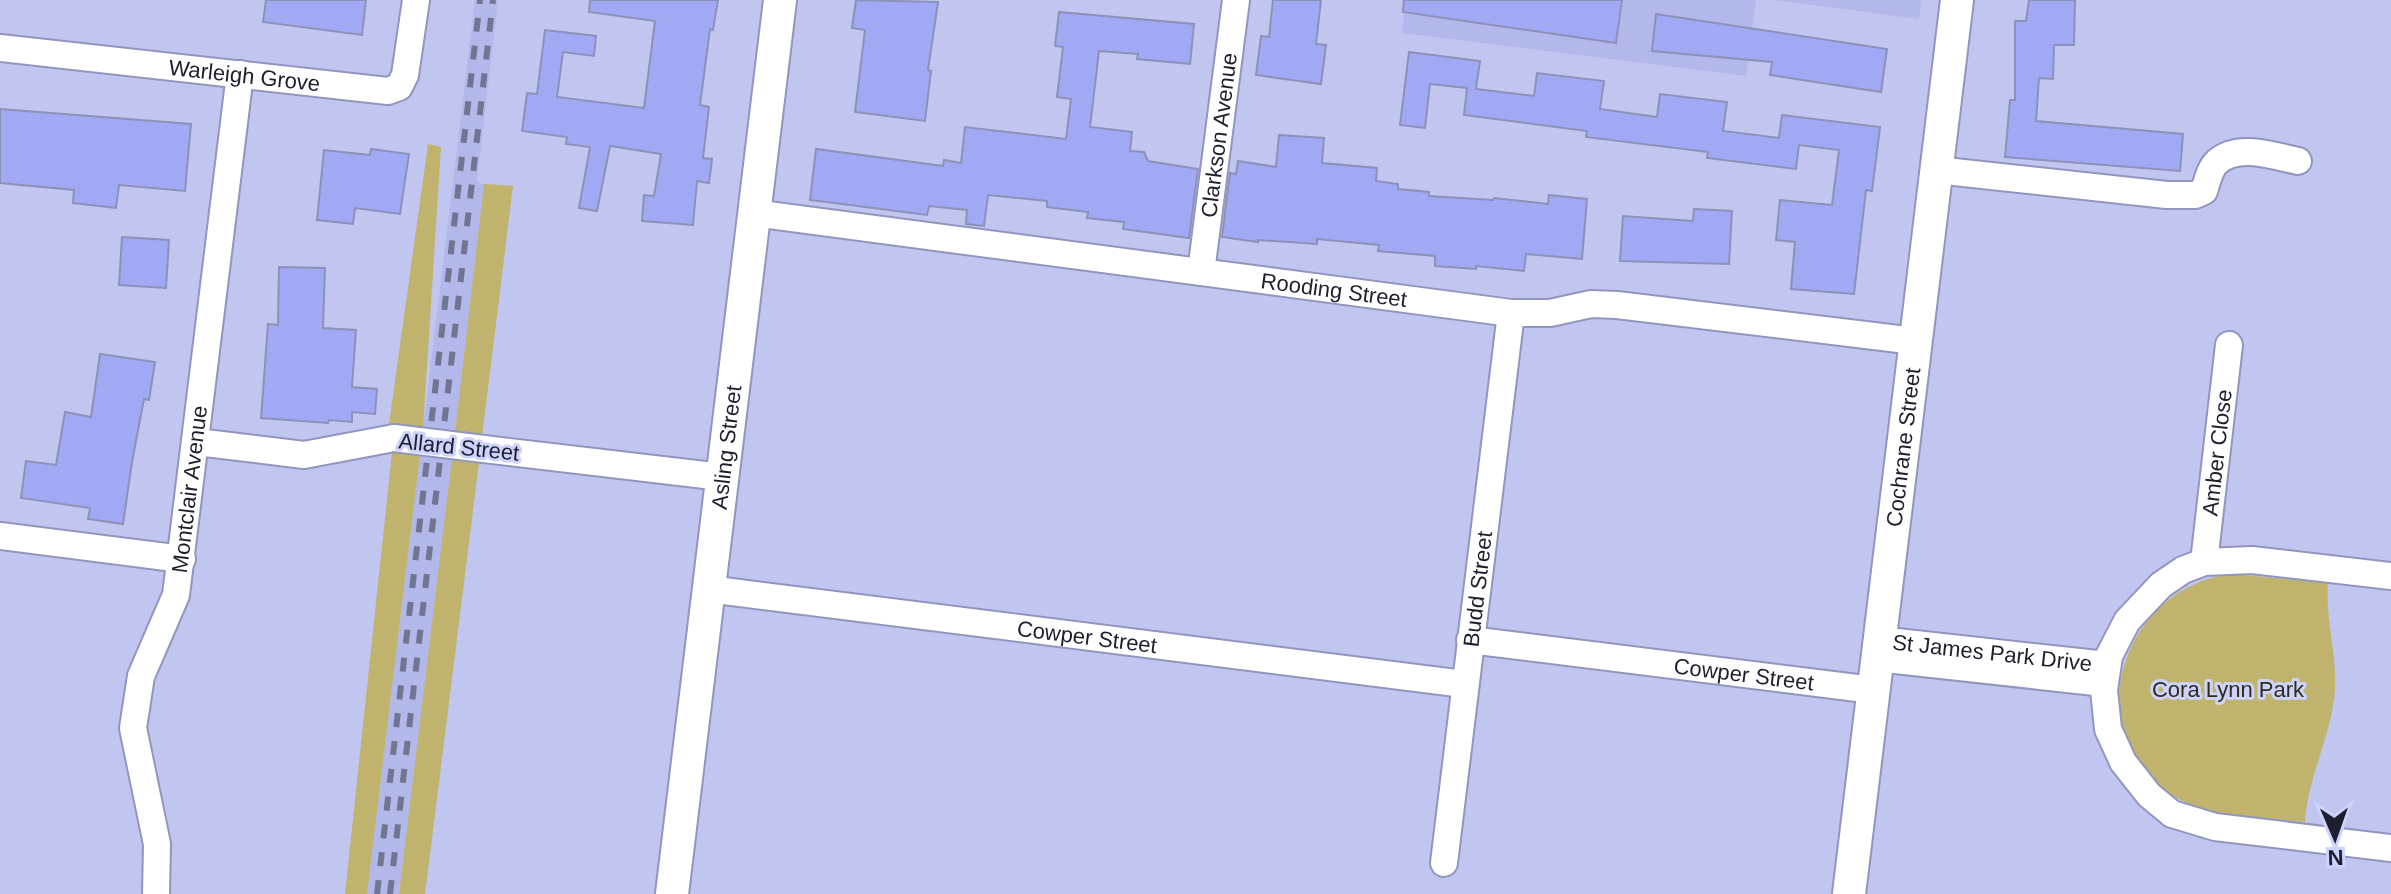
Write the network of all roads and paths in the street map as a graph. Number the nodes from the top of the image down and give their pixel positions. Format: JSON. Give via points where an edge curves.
{"nodes":[{"id":1,"x":416,"y":0,"type":"edge"},
{"id":2,"x":780,"y":0,"type":"edge"},
{"id":3,"x":1236,"y":0,"type":"edge"},
{"id":4,"x":1957,"y":0,"type":"edge"},
{"id":5,"x":0,"y":48,"type":"edge"},
{"id":6,"x":240,"y":74,"type":"junction"},
{"id":7,"x":2298,"y":161,"type":"dead end"},
{"id":8,"x":1936,"y":170,"type":"junction"},
{"id":9,"x":753,"y":213,"type":"junction"},
{"id":10,"x":1201,"y":272,"type":"junction"},
{"id":11,"x":1511,"y":313,"type":"junction"},
{"id":12,"x":1915,"y":341,"type":"junction"},
{"id":13,"x":2229,"y":345,"type":"dead end"},
{"id":14,"x":197,"y":442,"type":"junction"},
{"id":15,"x":722,"y":477,"type":"junction"},
{"id":16,"x":0,"y":536,"type":"edge"},
{"id":17,"x":182,"y":559,"type":"junction"},
{"id":18,"x":2204,"y":562,"type":"junction"},
{"id":19,"x":2391,"y":576,"type":"edge"},
{"id":20,"x":708,"y":589,"type":"junction"},
{"id":21,"x":1470,"y":640,"type":"junction"},
{"id":22,"x":1878,"y":649,"type":"junction"},
{"id":23,"x":2106,"y":674,"type":"junction"},
{"id":24,"x":1464,"y":684,"type":"junction"},
{"id":25,"x":1873,"y":690,"type":"junction"},
{"id":26,"x":2391,"y":848,"type":"edge"},
{"id":27,"x":1444,"y":863,"type":"dead end"},
{"id":28,"x":156,"y":894,"type":"edge"},
{"id":29,"x":672,"y":894,"type":"edge"},
{"id":30,"x":1849,"y":894,"type":"edge"}],
"edges":[{"from":1,"to":6,"type":"street","name":"Warleigh Grove","via":[[405,75],[395,90]]},
{"from":2,"to":9,"type":"street","name":"Asling Street"},
{"from":3,"to":10,"type":"street","name":"Clarkson Avenue"},
{"from":4,"to":8,"type":"street","name":"Cochrane Street"},
{"from":5,"to":6,"type":"street","name":"Warleigh Grove"},
{"from":6,"to":14,"type":"street","name":"Montclair Avenue"},
{"from":7,"to":8,"type":"street","via":[[2242,152],[2229,155],[2215,163],[2204,191],[2195,195]]},
{"from":8,"to":12,"type":"street","name":"Cochrane Street"},
{"from":9,"to":10,"type":"street","name":"Rooding Street"},
{"from":9,"to":15,"type":"street","name":"Asling Street"},
{"from":10,"to":11,"type":"street","name":"Rooding Street"},
{"from":11,"to":12,"type":"street","name":"Rooding Street","via":[[1617,305]]},
{"from":11,"to":21,"type":"street","name":"Budd Street"},
{"from":12,"to":22,"type":"street","name":"Cochrane Street"},
{"from":13,"to":18,"type":"street","name":"Amber Close"},
{"from":14,"to":15,"type":"street","name":"Allard Street","bridge":true,"via":[[304,455],[394,438]]},
{"from":14,"to":17,"type":"street","name":"Montclair Avenue"},
{"from":15,"to":20,"type":"street","name":"Asling Street"},
{"from":16,"to":17,"type":"street"},
{"from":17,"to":28,"type":"street","name":"Montclair Avenue","via":[[176,595],[141,676],[133,728],[157,844]]},
{"from":18,"to":19,"type":"street","name":"St James Park Drive","via":[[2252,560]]},
{"from":18,"to":23,"type":"street","name":"St James Park Drive","via":[[2183,570],[2141,604],[2116,639]]},
{"from":20,"to":24,"type":"street","name":"Cowper Street"},
{"from":20,"to":29,"type":"street","name":"Asling Street"},
{"from":21,"to":24,"type":"street","name":"Budd Street"},
{"from":21,"to":25,"type":"street","name":"Cowper Street"},
{"from":22,"to":23,"type":"street","name":"St James Park Drive"},
{"from":22,"to":25,"type":"street","name":"Cochrane Street"},
{"from":23,"to":26,"type":"street","name":"St James Park Drive","via":[[2108,729],[2119,753],[2135,781],[2172,814],[2215,827]]},
{"from":24,"to":27,"type":"street","name":"Budd Street"},
{"from":25,"to":30,"type":"street","name":"Cochrane Street"}]}
